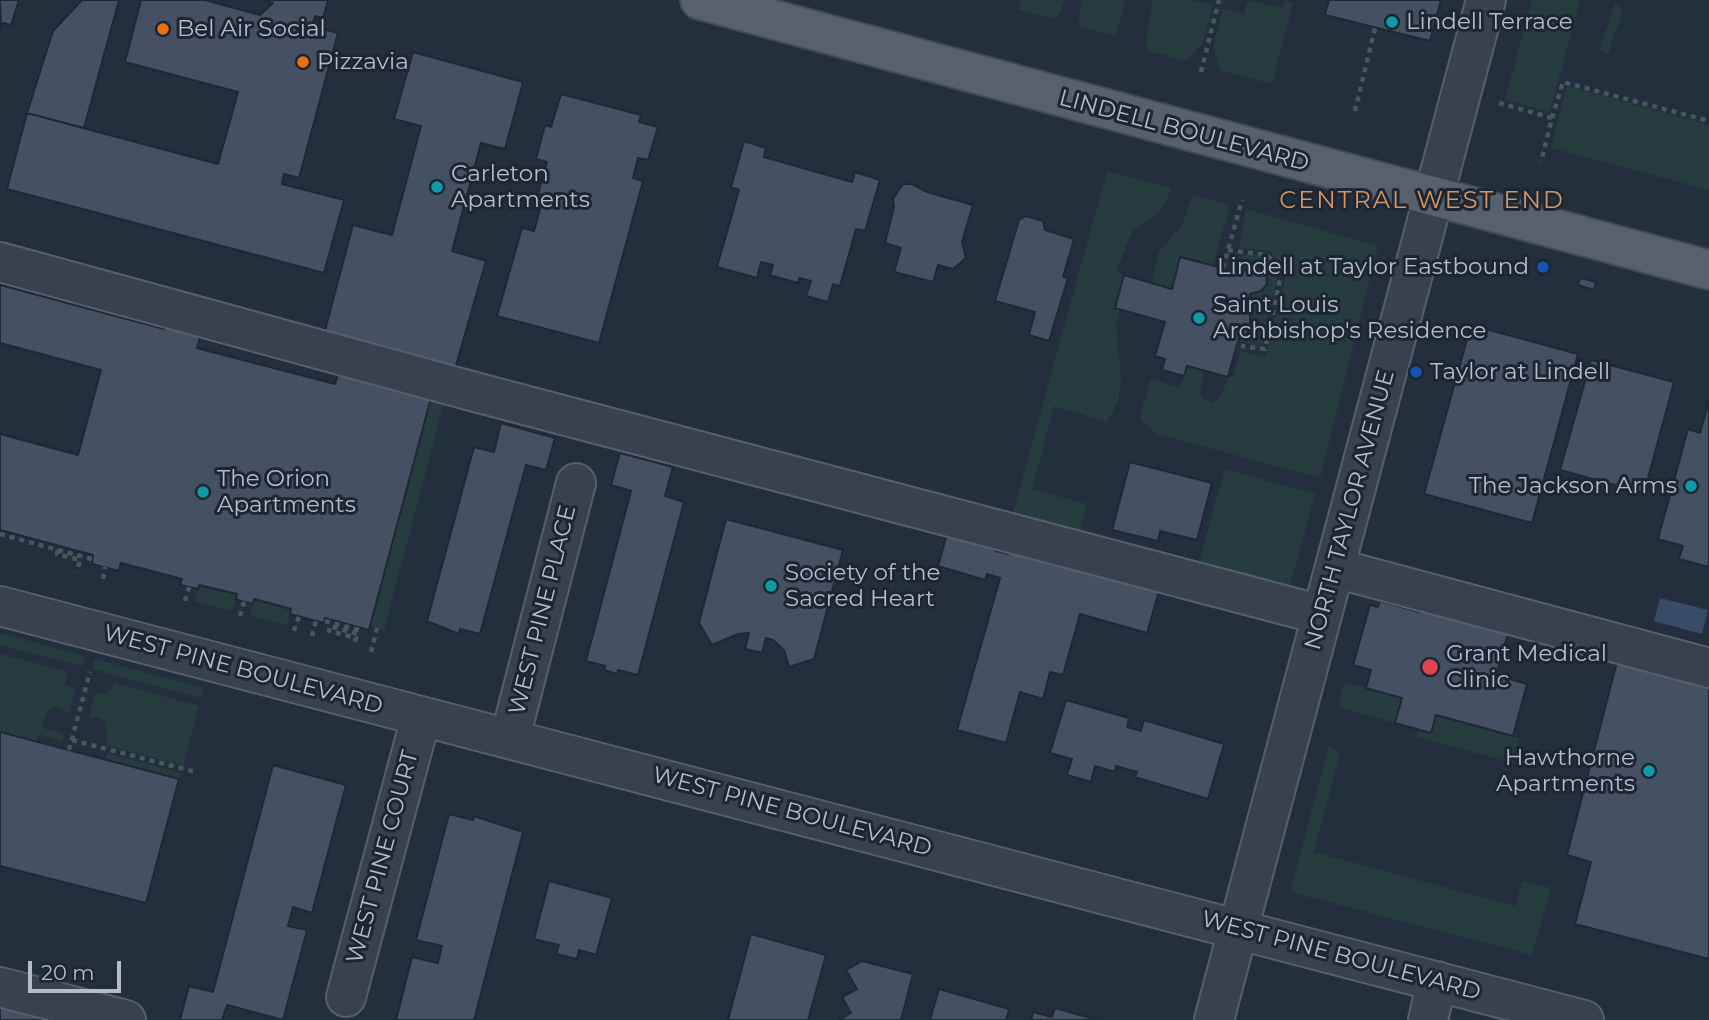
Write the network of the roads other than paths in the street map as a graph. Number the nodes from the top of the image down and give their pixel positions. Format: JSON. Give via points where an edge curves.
{"nodes":[{"id":1,"x":700,"y":0,"type":"edge"},
{"id":2,"x":1486,"y":0,"type":"edge"},
{"id":3,"x":1434,"y":198,"type":"junction"},
{"id":4,"x":0,"y":262,"type":"edge"},
{"id":5,"x":1709,"y":270,"type":"edge"},
{"id":6,"x":576,"y":483,"type":"dead end"},
{"id":7,"x":1335,"y":568,"type":"junction"},
{"id":8,"x":0,"y":606,"type":"edge"},
{"id":9,"x":1322,"y":615,"type":"junction"},
{"id":10,"x":1709,"y":668,"type":"edge"},
{"id":11,"x":421,"y":717,"type":"junction"},
{"id":12,"x":510,"y":738,"type":"junction"},
{"id":13,"x":1238,"y":929,"type":"junction"},
{"id":14,"x":1437,"y":981,"type":"junction"},
{"id":15,"x":0,"y":987,"type":"edge"},
{"id":16,"x":346,"y":997,"type":"dead end"},
{"id":17,"x":126,"y":1020,"type":"edge"},
{"id":18,"x":1214,"y":1020,"type":"edge"},
{"id":19,"x":1429,"y":1020,"type":"edge"},
{"id":20,"x":1584,"y":1020,"type":"edge"}],
"edges":[{"from":1,"to":3,"type":"main road","name":"LINDELL BOULEVARD"},
{"from":2,"to":3,"type":"street","name":"NORTH TAYLOR AVENUE"},
{"from":3,"to":5,"type":"main road","name":"LINDELL BOULEVARD"},
{"from":3,"to":7,"type":"street","name":"NORTH TAYLOR AVENUE"},
{"from":4,"to":9,"type":"street"},
{"from":6,"to":12,"type":"street","name":"WEST PINE PLACE"},
{"from":7,"to":9,"type":"street","name":"NORTH TAYLOR AVENUE"},
{"from":7,"to":10,"type":"street"},
{"from":8,"to":11,"type":"street","name":"WEST PINE BOULEVARD"},
{"from":9,"to":13,"type":"street","name":"NORTH TAYLOR AVENUE"},
{"from":11,"to":12,"type":"street","name":"WEST PINE BOULEVARD"},
{"from":11,"to":16,"type":"street","name":"WEST PINE COURT"},
{"from":12,"to":13,"type":"street","name":"WEST PINE BOULEVARD"},
{"from":13,"to":14,"type":"street","name":"WEST PINE BOULEVARD"},
{"from":13,"to":18,"type":"street","name":"NORTH TAYLOR AVENUE"},
{"from":14,"to":19,"type":"street"},
{"from":14,"to":20,"type":"street","name":"WEST PINE BOULEVARD"},
{"from":15,"to":17,"type":"street"}]}
